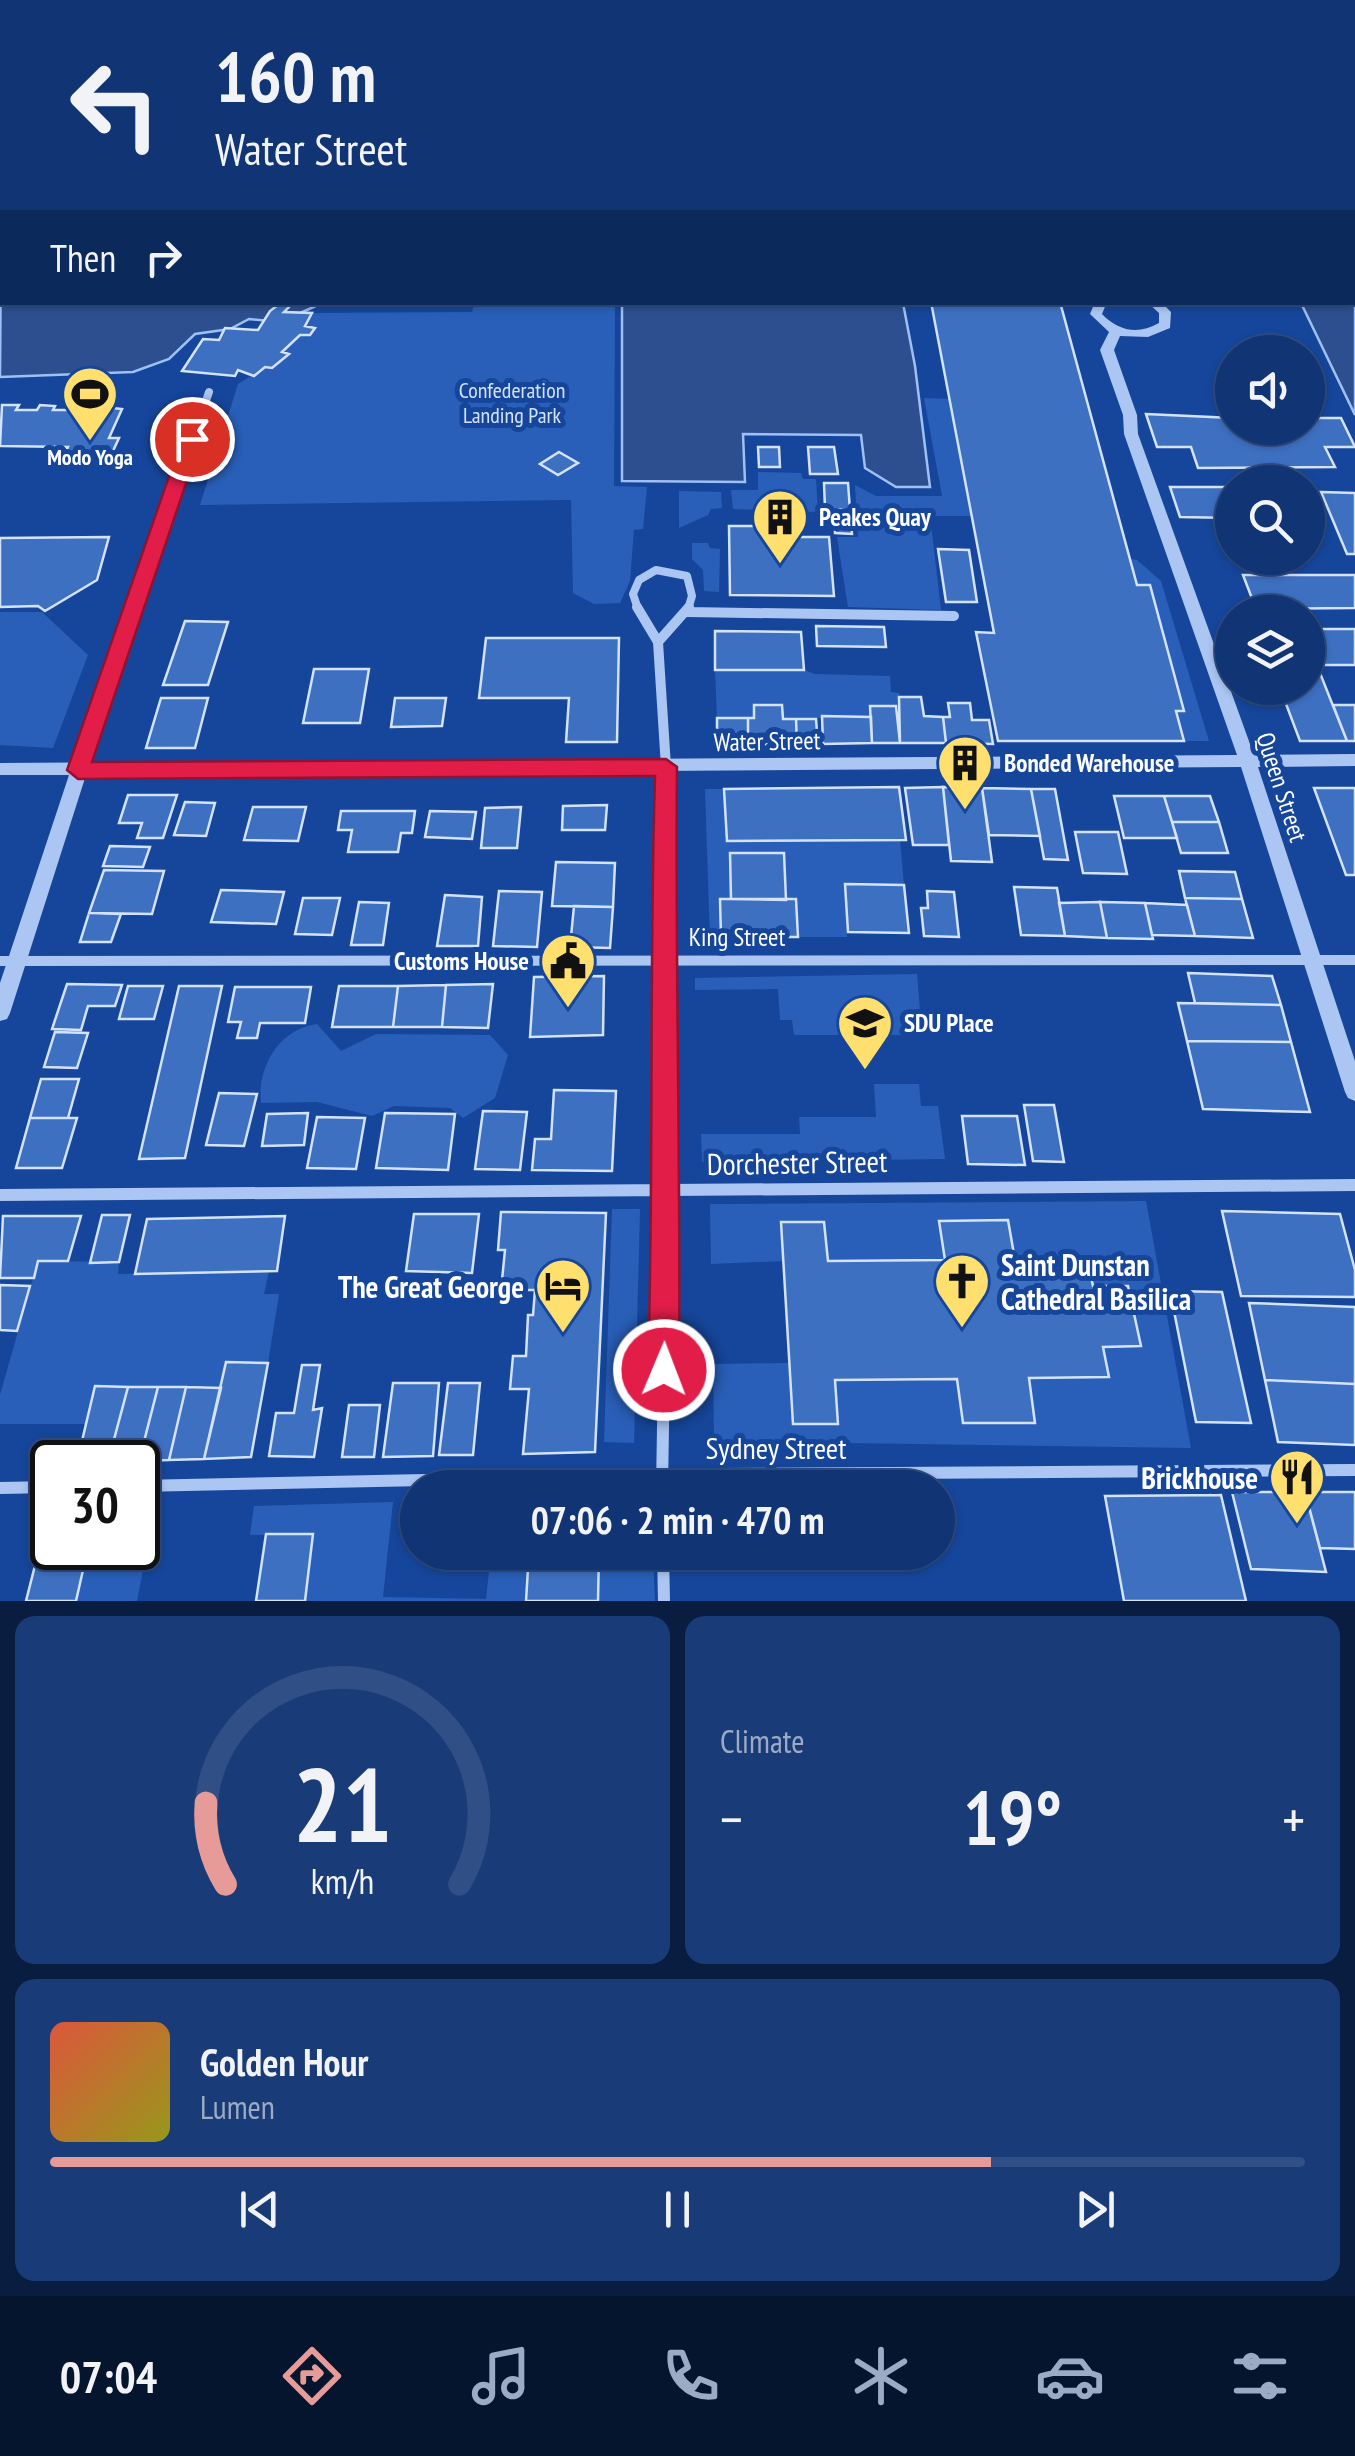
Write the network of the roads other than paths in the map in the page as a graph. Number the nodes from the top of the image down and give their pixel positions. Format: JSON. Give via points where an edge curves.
{"nodes":[{"id":1,"x":1098,"y":305,"type":"edge"},
{"id":2,"x":1156,"y":305,"type":"edge"},
{"id":3,"x":1116,"y":330,"type":"junction"},
{"id":4,"x":209,"y":392,"type":"dead end"},
{"id":5,"x":687,"y":612,"type":"junction"},
{"id":6,"x":954,"y":616,"type":"dead end"},
{"id":7,"x":658,"y":642,"type":"junction"},
{"id":8,"x":1355,"y":760,"type":"edge"},
{"id":9,"x":1248,"y":762,"type":"junction"},
{"id":10,"x":666,"y":767,"type":"junction"},
{"id":11,"x":0,"y":768,"type":"edge"},
{"id":12,"x":78,"y":770,"type":"junction"},
{"id":13,"x":662,"y":960,"type":"junction"},
{"id":14,"x":1310,"y":960,"type":"junction"},
{"id":15,"x":1355,"y":960,"type":"edge"},
{"id":16,"x":8,"y":961,"type":"edge"},
{"id":17,"x":0,"y":1013,"type":"edge"},
{"id":18,"x":1355,"y":1092,"type":"edge"},
{"id":19,"x":1355,"y":1185,"type":"edge"},
{"id":20,"x":667,"y":1189,"type":"junction"},
{"id":21,"x":0,"y":1194,"type":"edge"},
{"id":22,"x":662,"y":1470,"type":"edge"},
{"id":23,"x":1355,"y":1470,"type":"edge"},
{"id":24,"x":955,"y":1476,"type":"edge"},
{"id":25,"x":400,"y":1484,"type":"edge"},
{"id":26,"x":160,"y":1486,"type":"edge"},
{"id":27,"x":0,"y":1488,"type":"edge"},
{"id":28,"x":30,"y":1488,"type":"edge"},
{"id":29,"x":663,"y":1570,"type":"edge"},
{"id":30,"x":664,"y":1601,"type":"edge"}],
"edges":[{"from":1,"to":3,"type":"street","via":[[1100,320]]},
{"from":2,"to":3,"type":"street","via":[[1167,318],[1160,330]]},
{"from":3,"to":9,"type":"street","name":"Queen Street","via":[[1106,350],[1131,434]]},
{"from":4,"to":12,"type":"street"},
{"from":5,"to":6,"type":"street"},
{"from":5,"to":7,"type":"street"},
{"from":5,"to":7,"type":"street","via":[[694,594],[687,576],[656,570],[639,580],[636,608]]},
{"from":7,"to":10,"type":"street"},
{"from":8,"to":9,"type":"street","name":"Water Street"},
{"from":9,"to":10,"type":"street","name":"Water Street"},
{"from":9,"to":14,"type":"street","name":"Queen Street"},
{"from":10,"to":12,"type":"street","name":"Water Street"},
{"from":10,"to":13,"type":"street"},
{"from":11,"to":12,"type":"street","name":"Water Street"},
{"from":12,"to":16,"type":"street"},
{"from":13,"to":14,"type":"street","name":"King Street"},
{"from":13,"to":16,"type":"street","name":"King Street"},
{"from":13,"to":20,"type":"street"},
{"from":14,"to":15,"type":"street","name":"King Street"},
{"from":14,"to":18,"type":"street","name":"Queen Street"},
{"from":16,"to":17,"type":"street"},
{"from":19,"to":20,"type":"street","name":"Dorchester Street"},
{"from":20,"to":21,"type":"street","name":"Dorchester Street"},
{"from":20,"to":22,"type":"street"},
{"from":23,"to":24,"type":"street","name":"Sydney Street"},
{"from":25,"to":26,"type":"street","name":"Sydney Street"},
{"from":27,"to":28,"type":"street"},
{"from":29,"to":30,"type":"street"}]}
